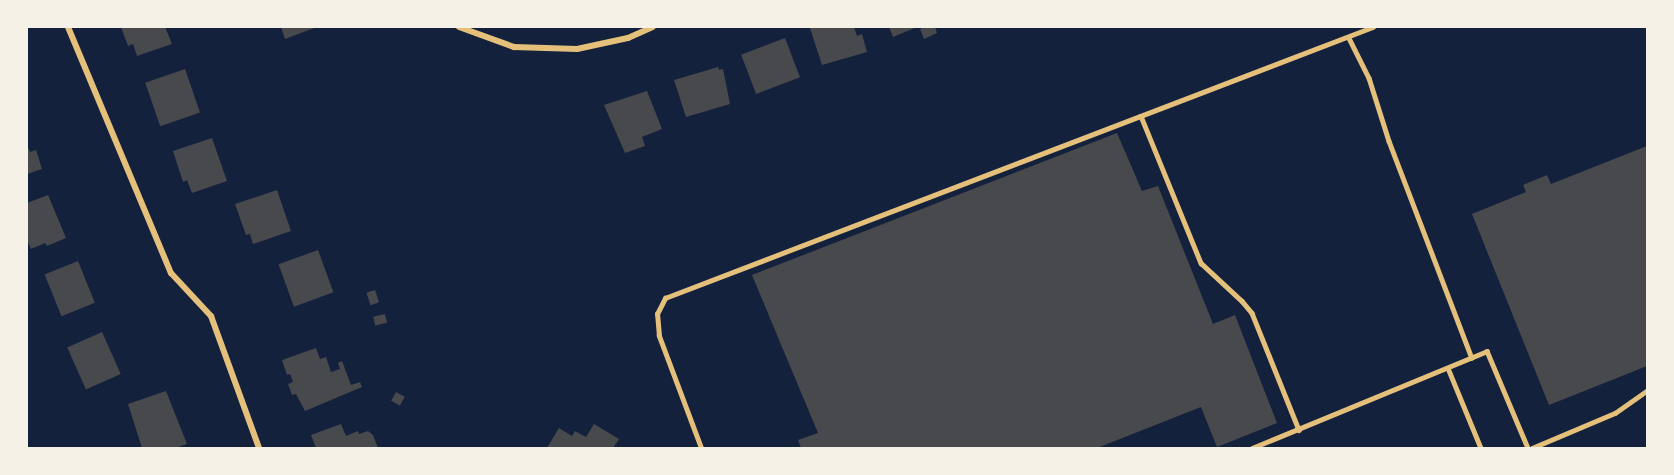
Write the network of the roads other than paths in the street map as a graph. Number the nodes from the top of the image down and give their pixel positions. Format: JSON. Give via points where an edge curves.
{"nodes":[{"id":1,"x":68,"y":27,"type":"edge"},
{"id":2,"x":459,"y":27,"type":"edge"},
{"id":3,"x":653,"y":27,"type":"edge"},
{"id":4,"x":1373,"y":27,"type":"edge"},
{"id":5,"x":1349,"y":38,"type":"junction"},
{"id":6,"x":1141,"y":116,"type":"junction"},
{"id":7,"x":1472,"y":358,"type":"junction"},
{"id":8,"x":1448,"y":368,"type":"junction"},
{"id":9,"x":1647,"y":391,"type":"edge"},
{"id":10,"x":1299,"y":430,"type":"junction"},
{"id":11,"x":259,"y":448,"type":"edge"},
{"id":12,"x":701,"y":448,"type":"edge"},
{"id":13,"x":1252,"y":448,"type":"edge"},
{"id":14,"x":1481,"y":448,"type":"edge"},
{"id":15,"x":1530,"y":448,"type":"edge"}],
"edges":[{"from":1,"to":11,"type":"street","via":[[171,273],[211,316]]},
{"from":2,"to":3,"type":"street","via":[[514,47],[577,49],[628,38]]},
{"from":4,"to":5,"type":"lane"},
{"from":5,"to":6,"type":"lane"},
{"from":5,"to":7,"type":"lane","via":[[1369,78]]},
{"from":6,"to":10,"type":"lane","via":[[1201,263],[1252,313]]},
{"from":6,"to":12,"type":"lane","via":[[665,298],[657,314],[659,336]]},
{"from":7,"to":8,"type":"lane"},
{"from":7,"to":15,"type":"lane","via":[[1487,351]]},
{"from":8,"to":10,"type":"lane"},
{"from":8,"to":14,"type":"lane"},
{"from":9,"to":15,"type":"lane","via":[[1615,413]]},
{"from":10,"to":13,"type":"lane"}]}
